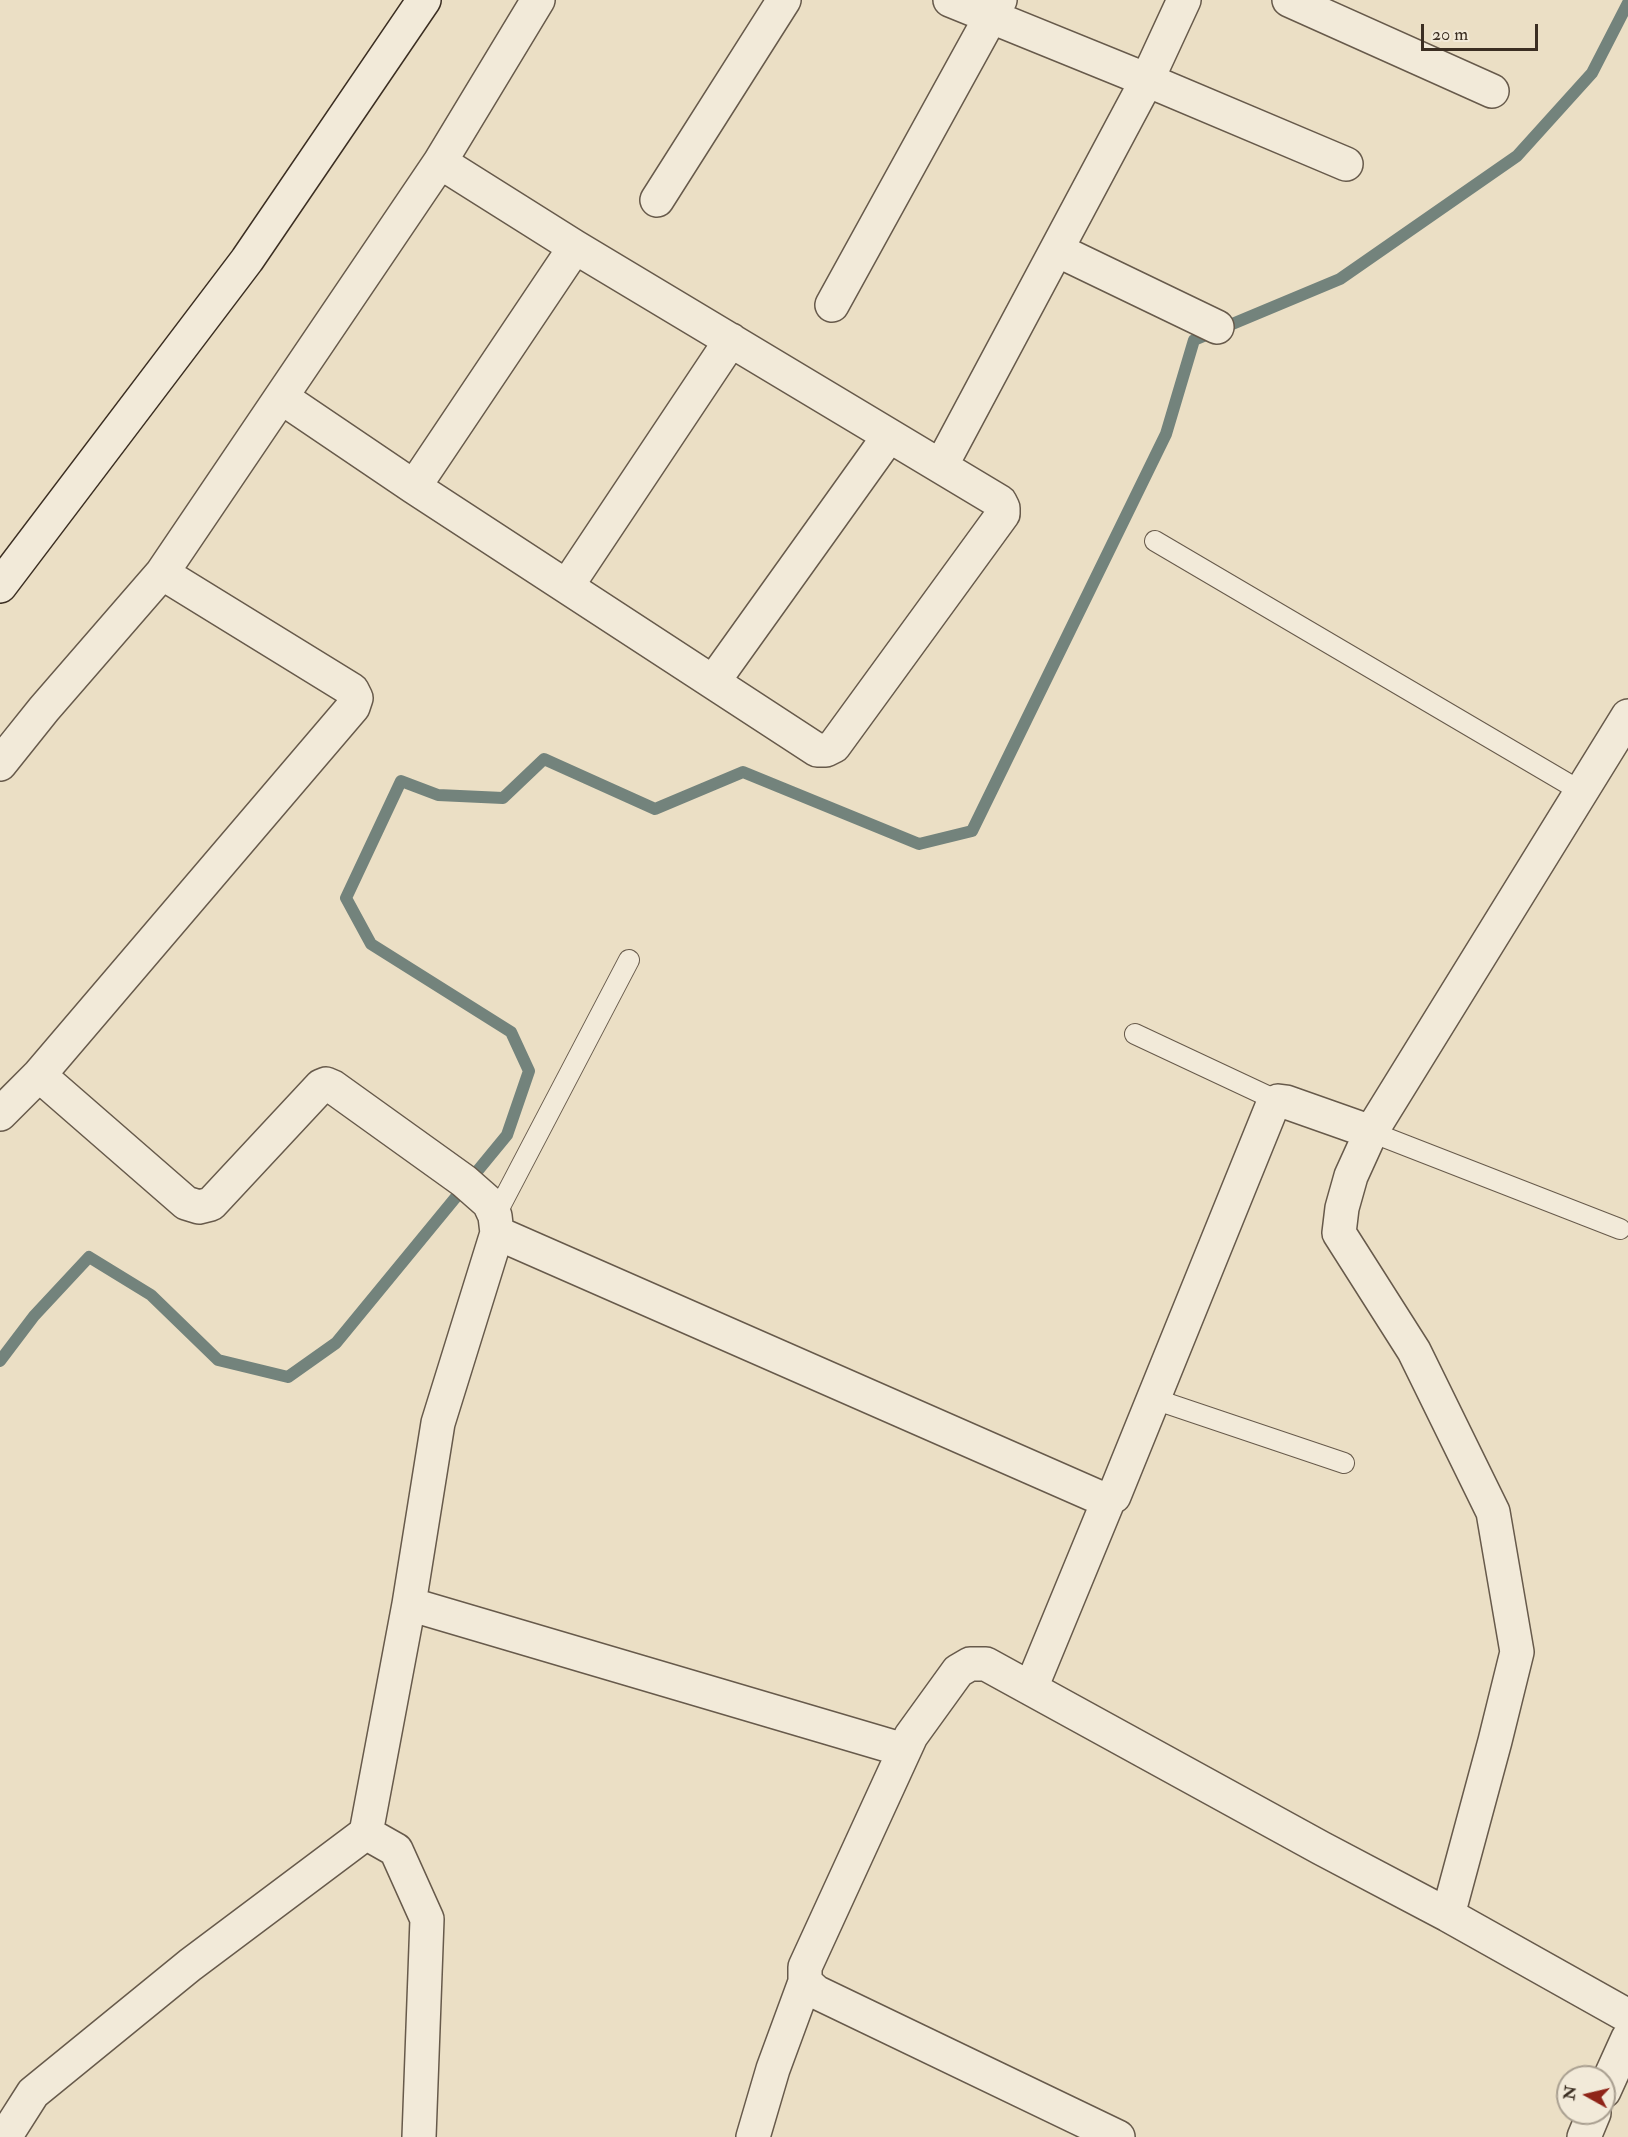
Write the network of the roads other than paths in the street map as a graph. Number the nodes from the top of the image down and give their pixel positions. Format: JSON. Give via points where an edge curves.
{"nodes":[{"id":1,"x":424,"y":0,"type":"edge"},
{"id":2,"x":538,"y":0,"type":"edge"},
{"id":3,"x":784,"y":0,"type":"edge"},
{"id":4,"x":950,"y":0,"type":"edge"},
{"id":5,"x":1184,"y":0,"type":"edge"},
{"id":6,"x":1289,"y":0,"type":"edge"},
{"id":7,"x":997,"y":8,"type":"edge"},
{"id":8,"x":1147,"y":80,"type":"junction"},
{"id":9,"x":1492,"y":91,"type":"dead end"},
{"id":10,"x":440,"y":162,"type":"junction"},
{"id":11,"x":1346,"y":164,"type":"dead end"},
{"id":12,"x":657,"y":200,"type":"dead end"},
{"id":13,"x":575,"y":248,"type":"junction"},
{"id":14,"x":1057,"y":250,"type":"junction"},
{"id":15,"x":832,"y":305,"type":"dead end"},
{"id":16,"x":1217,"y":327,"type":"dead end"},
{"id":17,"x":730,"y":340,"type":"junction"},
{"id":18,"x":281,"y":397,"type":"junction"},
{"id":19,"x":889,"y":436,"type":"junction"},
{"id":20,"x":941,"y":466,"type":"junction"},
{"id":21,"x":414,"y":487,"type":"junction"},
{"id":22,"x":1155,"y":541,"type":"dead end"},
{"id":23,"x":162,"y":573,"type":"junction"},
{"id":24,"x":0,"y":586,"type":"edge"},
{"id":25,"x":567,"y":586,"type":"junction"},
{"id":26,"x":713,"y":682,"type":"junction"},
{"id":27,"x":1628,"y":717,"type":"edge"},
{"id":28,"x":0,"y":764,"type":"edge"},
{"id":29,"x":1581,"y":792,"type":"junction"},
{"id":30,"x":628,"y":960,"type":"dead end"},
{"id":31,"x":1135,"y":1034,"type":"dead end"},
{"id":32,"x":39,"y":1075,"type":"junction"},
{"id":33,"x":1278,"y":1101,"type":"junction"},
{"id":34,"x":0,"y":1114,"type":"edge"},
{"id":35,"x":1371,"y":1132,"type":"junction"},
{"id":36,"x":494,"y":1217,"type":"junction"},
{"id":37,"x":1620,"y":1229,"type":"dead end"},
{"id":38,"x":1154,"y":1399,"type":"junction"},
{"id":39,"x":1344,"y":1463,"type":"dead end"},
{"id":40,"x":1109,"y":1499,"type":"junction"},
{"id":41,"x":409,"y":1604,"type":"junction"},
{"id":42,"x":1031,"y":1688,"type":"junction"},
{"id":43,"x":904,"y":1750,"type":"junction"},
{"id":44,"x":366,"y":1833,"type":"junction"},
{"id":45,"x":1448,"y":1915,"type":"junction"},
{"id":46,"x":805,"y":1983,"type":"junction"},
{"id":47,"x":1628,"y":2016,"type":"edge"},
{"id":48,"x":1628,"y":2038,"type":"edge"},
{"id":49,"x":1616,"y":2065,"type":"edge"},
{"id":50,"x":5,"y":2137,"type":"edge"},
{"id":51,"x":419,"y":2137,"type":"edge"},
{"id":52,"x":753,"y":2137,"type":"edge"},
{"id":53,"x":1118,"y":2137,"type":"edge"}],
"edges":[{"from":1,"to":24,"type":"street","via":[[247,260]]},
{"from":2,"to":10,"type":"street"},
{"from":3,"to":12,"type":"street"},
{"from":4,"to":7,"type":"street"},
{"from":5,"to":8,"type":"street"},
{"from":6,"to":9,"type":"street"},
{"from":7,"to":8,"type":"street"},
{"from":7,"to":15,"type":"street"},
{"from":8,"to":11,"type":"street"},
{"from":8,"to":14,"type":"street"},
{"from":10,"to":13,"type":"street"},
{"from":10,"to":18,"type":"street"},
{"from":13,"to":17,"type":"street"},
{"from":13,"to":21,"type":"street"},
{"from":14,"to":16,"type":"street"},
{"from":14,"to":20,"type":"street"},
{"from":17,"to":19,"type":"street"},
{"from":17,"to":25,"type":"street"},
{"from":18,"to":21,"type":"street"},
{"from":18,"to":23,"type":"street"},
{"from":19,"to":20,"type":"street"},
{"from":19,"to":26,"type":"street"},
{"from":20,"to":26,"type":"street","via":[[1000,502],[1003,514],[834,746],[817,750]]},
{"from":21,"to":25,"type":"street"},
{"from":22,"to":29,"type":"lane"},
{"from":23,"to":28,"type":"street"},
{"from":23,"to":32,"type":"street","via":[[352,690],[356,698],[353,707]]},
{"from":25,"to":26,"type":"street"},
{"from":27,"to":29,"type":"street"},
{"from":29,"to":35,"type":"street"},
{"from":30,"to":36,"type":"lane"},
{"from":31,"to":33,"type":"lane"},
{"from":32,"to":34,"type":"street"},
{"from":32,"to":36,"type":"street","via":[[186,1203],[199,1207],[211,1204],[326,1084],[464,1181]]},
{"from":33,"to":35,"type":"street"},
{"from":33,"to":38,"type":"street","via":[[1273,1104]]},
{"from":35,"to":37,"type":"lane"},
{"from":35,"to":45,"type":"street","via":[[1351,1176],[1339,1233],[1414,1351],[1493,1512],[1517,1652]]},
{"from":36,"to":40,"type":"street"},
{"from":36,"to":41,"type":"street","via":[[438,1423]]},
{"from":38,"to":39,"type":"lane"},
{"from":38,"to":40,"type":"street","via":[[1114,1496]]},
{"from":40,"to":42,"type":"street"},
{"from":41,"to":43,"type":"street"},
{"from":41,"to":44,"type":"street"},
{"from":42,"to":43,"type":"street","via":[[986,1664],[970,1664],[958,1671]]},
{"from":42,"to":45,"type":"street"},
{"from":43,"to":46,"type":"street","via":[[805,1967]]},
{"from":44,"to":50,"type":"street","via":[[190,1965],[33,2093]]},
{"from":44,"to":51,"type":"street","via":[[396,1850],[427,1920]]},
{"from":45,"to":47,"type":"street"},
{"from":46,"to":52,"type":"street"},
{"from":46,"to":53,"type":"street","via":[[816,1992]]},
{"from":48,"to":49,"type":"street"}]}
